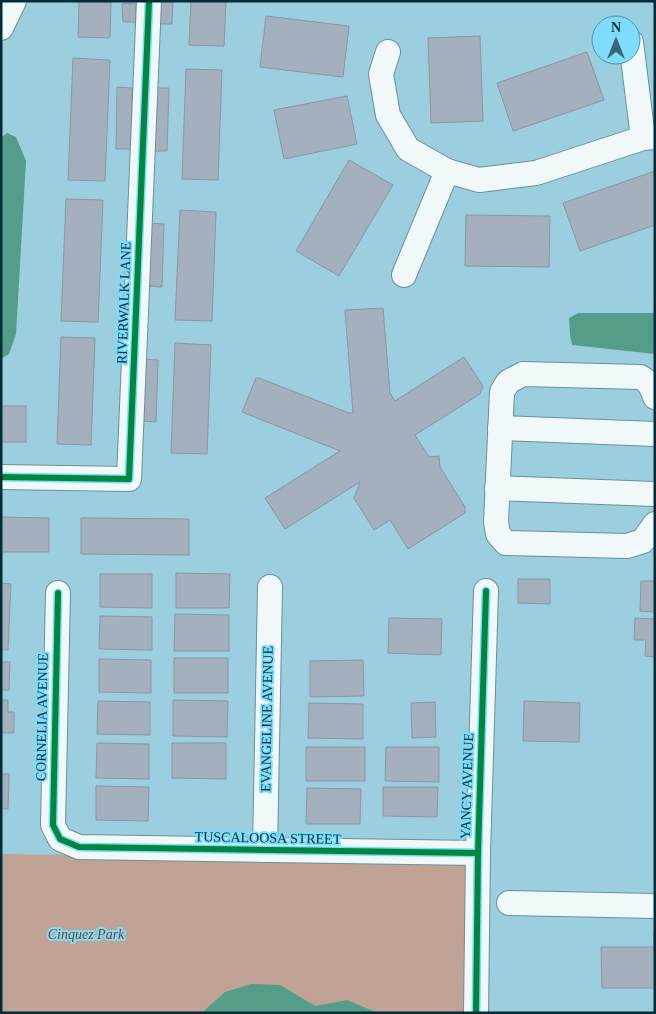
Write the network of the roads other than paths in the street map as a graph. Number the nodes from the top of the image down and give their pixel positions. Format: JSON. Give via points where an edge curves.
{"nodes":[{"id":1,"x":14,"y":1,"type":"edge"},
{"id":2,"x":149,"y":1,"type":"edge"},
{"id":3,"x":1,"y":28,"type":"edge"},
{"id":4,"x":388,"y":52,"type":"dead end"},
{"id":5,"x":635,"y":65,"type":"edge"},
{"id":6,"x":649,"y":137,"type":"edge"},
{"id":7,"x":447,"y":171,"type":"junction"},
{"id":8,"x":404,"y":275,"type":"dead end"},
{"id":9,"x":655,"y":397,"type":"edge"},
{"id":10,"x":500,"y":428,"type":"junction"},
{"id":11,"x":655,"y":434,"type":"edge"},
{"id":12,"x":1,"y":477,"type":"edge"},
{"id":13,"x":497,"y":488,"type":"junction"},
{"id":14,"x":655,"y":494,"type":"edge"},
{"id":15,"x":655,"y":524,"type":"edge"},
{"id":16,"x":270,"y":587,"type":"dead end"},
{"id":17,"x":486,"y":591,"type":"dead end"},
{"id":18,"x":58,"y":593,"type":"dead end"},
{"id":19,"x":60,"y":839,"type":"joint"},
{"id":20,"x":265,"y":850,"type":"junction"},
{"id":21,"x":478,"y":853,"type":"junction"},
{"id":22,"x":509,"y":904,"type":"dead end"},
{"id":23,"x":655,"y":906,"type":"edge"},
{"id":24,"x":476,"y":1013,"type":"edge"}],
"edges":[{"from":1,"to":3,"type":"street"},
{"from":2,"to":12,"type":"street","name":"RIVERWALK LANE","via":[[129,479]]},
{"from":4,"to":7,"type":"street","via":[[382,74],[388,115],[408,149]]},
{"from":5,"to":6,"type":"street"},
{"from":6,"to":7,"type":"street","via":[[536,173],[479,180]]},
{"from":7,"to":8,"type":"street"},
{"from":9,"to":10,"type":"street","via":[[651,386],[640,377],[523,374],[508,382],[502,392]]},
{"from":10,"to":11,"type":"street"},
{"from":10,"to":13,"type":"street"},
{"from":13,"to":14,"type":"street"},
{"from":13,"to":15,"type":"street","via":[[496,522],[498,534],[506,543],[627,546],[643,541]]},
{"from":16,"to":20,"type":"street","name":"EVANGELINE AVENUE"},
{"from":17,"to":21,"type":"street","name":"YANCY AVENUE"},
{"from":18,"to":19,"type":"street","name":"CORNELIA AVENUE","via":[[52,825]]},
{"from":19,"to":20,"type":"street","name":"TUSCALOOSA STREET","via":[[79,847]]},
{"from":20,"to":21,"type":"street","name":"TUSCALOOSA STREET"},
{"from":21,"to":24,"type":"street","name":"YANCY AVENUE"},
{"from":22,"to":23,"type":"street"}]}
